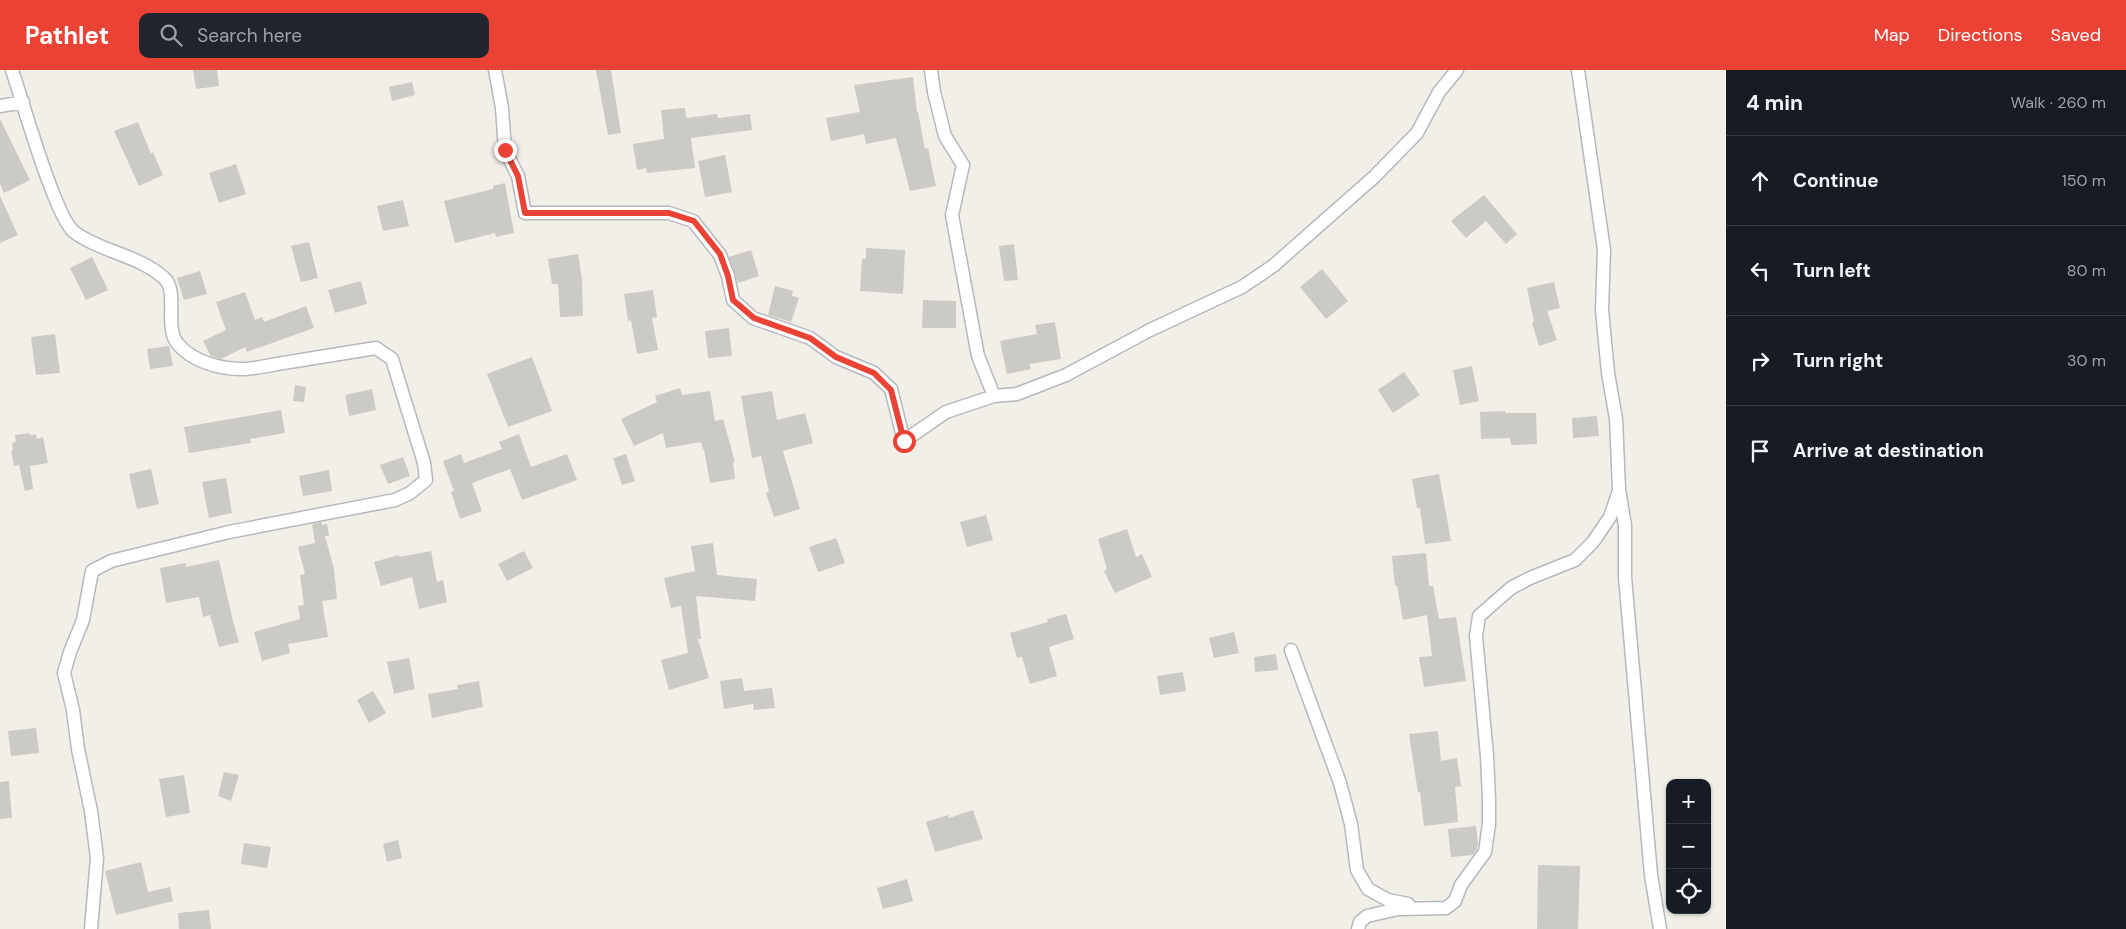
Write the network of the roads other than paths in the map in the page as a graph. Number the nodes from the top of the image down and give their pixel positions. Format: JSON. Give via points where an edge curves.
{"nodes":[{"id":1,"x":12,"y":70,"type":"edge"},
{"id":2,"x":495,"y":70,"type":"edge"},
{"id":3,"x":931,"y":70,"type":"edge"},
{"id":4,"x":1457,"y":70,"type":"edge"},
{"id":5,"x":1578,"y":70,"type":"edge"},
{"id":6,"x":23,"y":102,"type":"junction"},
{"id":7,"x":0,"y":106,"type":"edge"},
{"id":8,"x":994,"y":396,"type":"junction"},
{"id":9,"x":1620,"y":489,"type":"junction"},
{"id":10,"x":1291,"y":650,"type":"dead end"},
{"id":11,"x":1420,"y":907,"type":"junction"},
{"id":12,"x":91,"y":929,"type":"edge"},
{"id":13,"x":1358,"y":929,"type":"edge"},
{"id":14,"x":1660,"y":929,"type":"edge"}],
"edges":[{"from":1,"to":6,"type":"street"},
{"from":2,"to":8,"type":"street","via":[[505,150],[518,176],[525,213],[669,213],[694,221],[720,254],[733,300],[754,318],[810,338],[836,357],[874,373],[891,390],[904,441],[946,412]]},
{"from":3,"to":8,"type":"street","via":[[945,136],[963,165],[952,215],[978,356]]},
{"from":4,"to":8,"type":"street","via":[[1439,92],[1417,133],[1374,177],[1273,266],[1242,286],[1066,375],[1017,394]]},
{"from":5,"to":9,"type":"street","via":[[1604,250],[1602,310],[1616,419]]},
{"from":6,"to":7,"type":"street"},
{"from":6,"to":12,"type":"street","via":[[57,206],[71,230],[91,244],[150,267],[166,279],[171,290],[170,318],[176,341],[188,354],[212,365],[242,369],[376,348],[392,360],[424,463],[426,480],[395,500],[229,532],[111,561],[92,571],[83,620],[64,673],[97,858]]},
{"from":9,"to":11,"type":"street","via":[[1610,517],[1593,542],[1575,560],[1511,588],[1479,616],[1476,636],[1489,799],[1485,852],[1461,885],[1455,901],[1446,908]]},
{"from":9,"to":14,"type":"street","via":[[1651,875]]},
{"from":10,"to":11,"type":"street","via":[[1340,783],[1351,824],[1357,870],[1368,889],[1388,900]]},
{"from":11,"to":13,"type":"street","via":[[1367,916]]}]}
